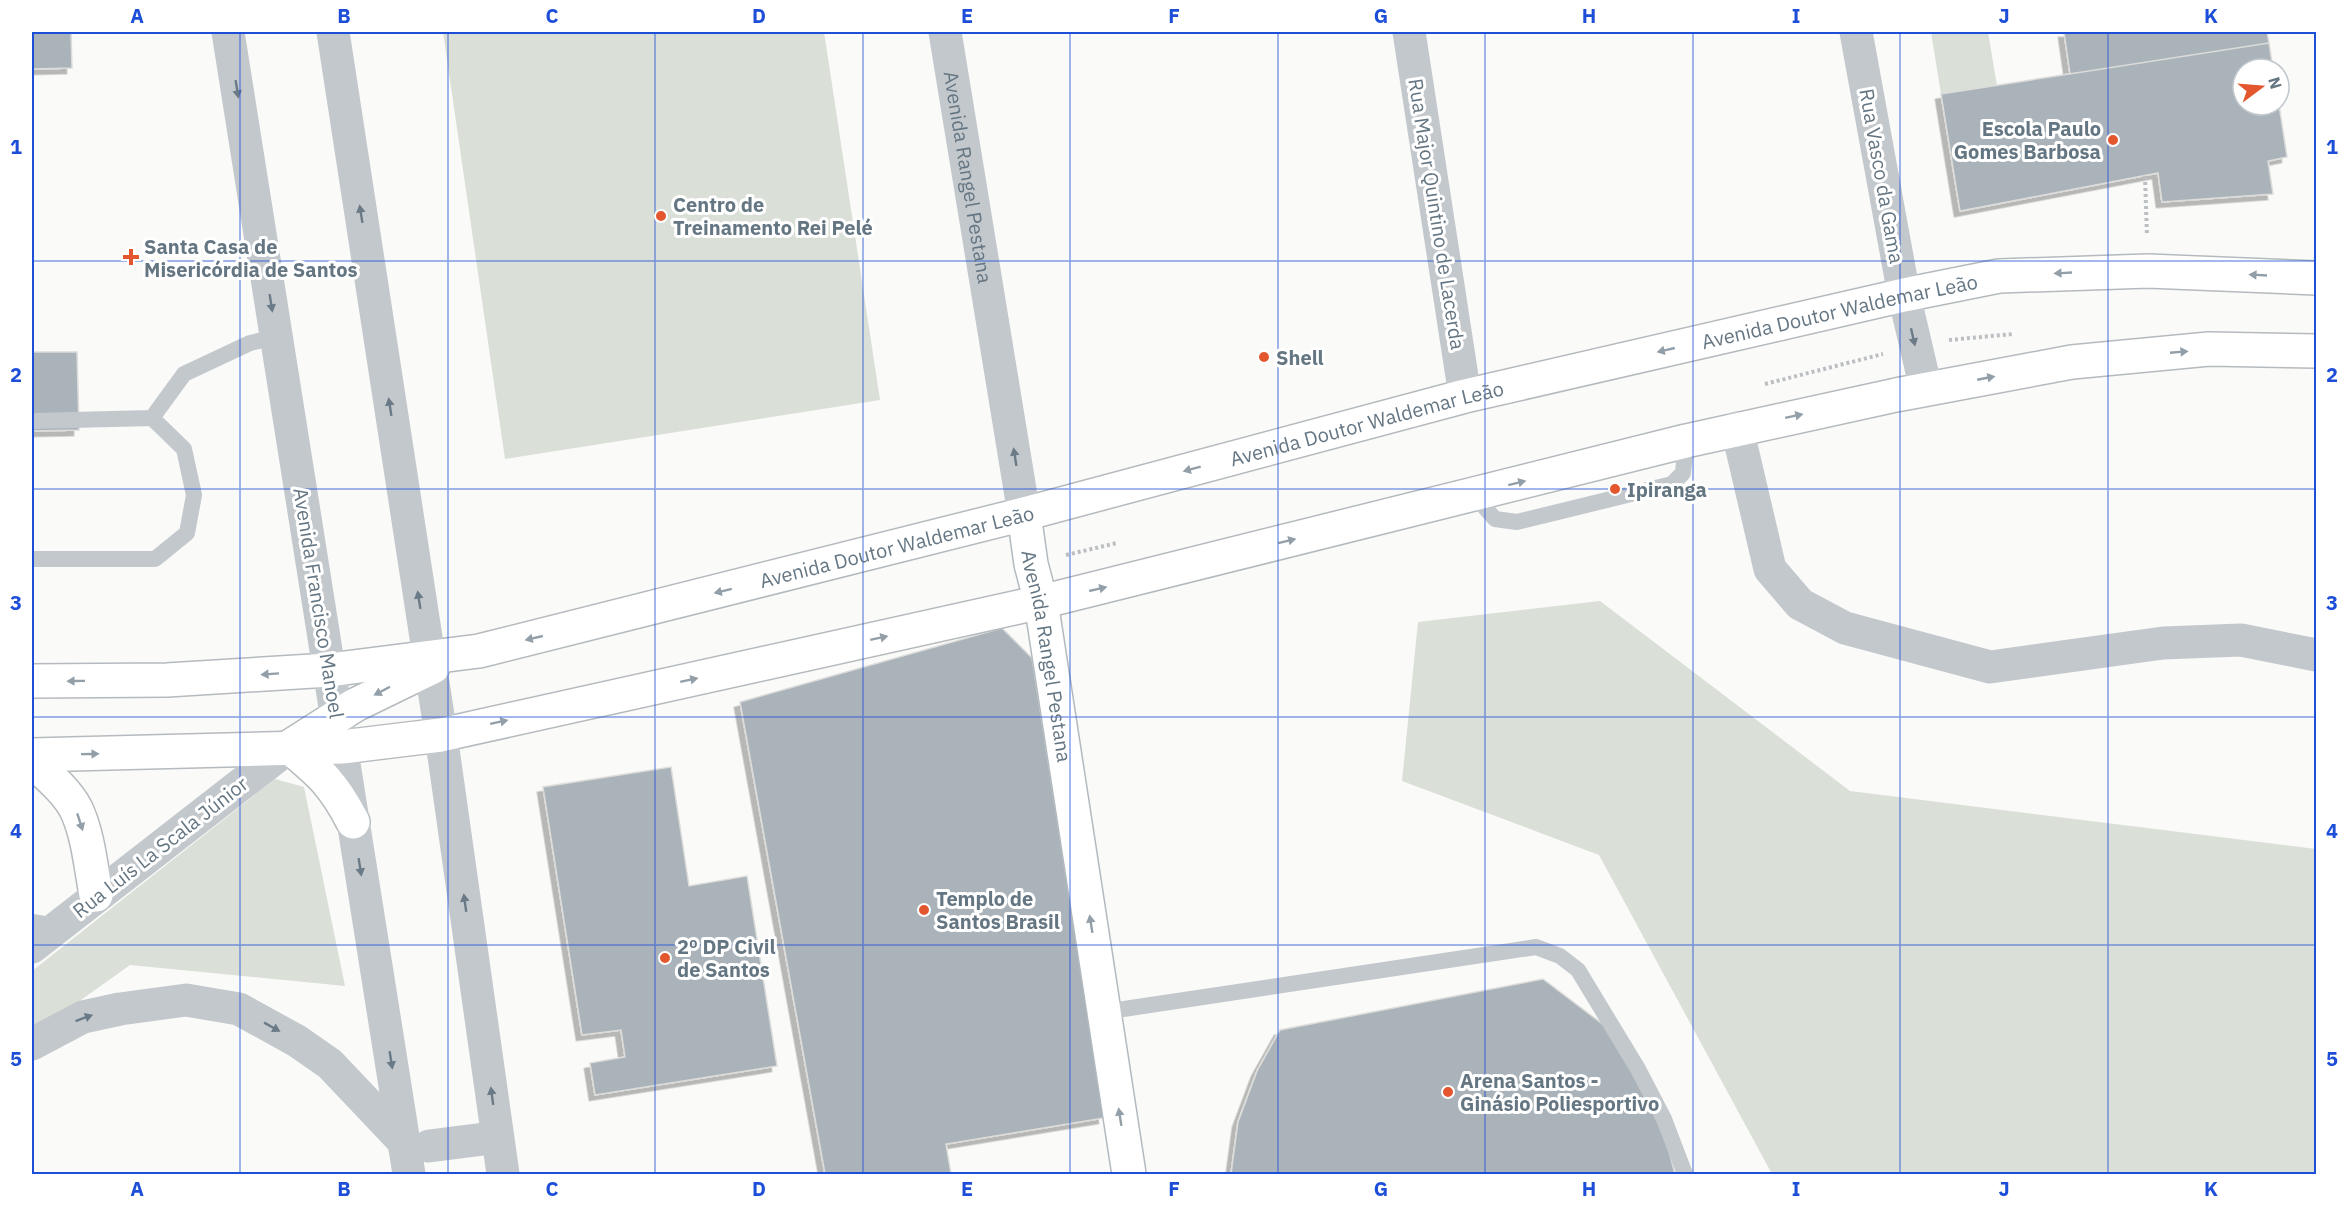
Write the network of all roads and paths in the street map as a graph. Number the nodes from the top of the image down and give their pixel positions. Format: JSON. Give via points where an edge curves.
{"nodes":[{"id":1,"x":228,"y":32,"type":"edge"},
{"id":2,"x":333,"y":32,"type":"edge"},
{"id":3,"x":945,"y":32,"type":"edge"},
{"id":4,"x":1409,"y":32,"type":"edge"},
{"id":5,"x":1856,"y":32,"type":"edge"},
{"id":6,"x":2145,"y":176,"type":"dead end"},
{"id":7,"x":2148,"y":271,"type":"junction"},
{"id":8,"x":2316,"y":278,"type":"edge"},
{"id":9,"x":1904,"y":295,"type":"junction"},
{"id":10,"x":276,"y":337,"type":"junction"},
{"id":11,"x":2316,"y":351,"type":"edge"},
{"id":12,"x":1926,"y":390,"type":"junction"},
{"id":13,"x":1465,"y":396,"type":"junction"},
{"id":14,"x":152,"y":418,"type":"junction"},
{"id":15,"x":32,"y":421,"type":"edge"},
{"id":16,"x":1737,"y":428,"type":"junction"},
{"id":17,"x":1024,"y":514,"type":"junction"},
{"id":18,"x":32,"y":558,"type":"edge"},
{"id":19,"x":1041,"y":602,"type":"junction"},
{"id":20,"x":2316,"y":656,"type":"edge"},
{"id":21,"x":429,"y":663,"type":"junction"},
{"id":22,"x":329,"y":670,"type":"junction"},
{"id":23,"x":32,"y":681,"type":"edge"},
{"id":24,"x":339,"y":732,"type":"junction"},
{"id":25,"x":441,"y":735,"type":"junction"},
{"id":26,"x":288,"y":747,"type":"junction"},
{"id":27,"x":32,"y":756,"type":"edge"},
{"id":28,"x":32,"y":760,"type":"edge"},
{"id":29,"x":353,"y":822,"type":"junction"},
{"id":30,"x":96,"y":895,"type":"junction"},
{"id":31,"x":45,"y":924,"type":"edge"},
{"id":32,"x":32,"y":947,"type":"edge"},
{"id":33,"x":1104,"y":1012,"type":"junction"},
{"id":34,"x":32,"y":1044,"type":"edge"},
{"id":35,"x":491,"y":1138,"type":"junction"},
{"id":36,"x":411,"y":1153,"type":"edge"},
{"id":37,"x":503,"y":1174,"type":"edge"},
{"id":38,"x":1129,"y":1174,"type":"edge"},
{"id":39,"x":1685,"y":1174,"type":"edge"}],
"edges":[{"from":1,"to":10,"type":"street","name":"Avenida Francisco Manoel","one_way":true},
{"from":21,"to":2,"type":"street","one_way":true},
{"from":17,"to":3,"type":"street","name":"Avenida Rangel Pestana","one_way":true},
{"from":4,"to":13,"type":"street","name":"Rua Major Quintino de Lacerda"},
{"from":5,"to":9,"type":"street","name":"Rua Vasco da Gama"},
{"from":6,"to":7,"type":"path"},
{"from":8,"to":7,"type":"main road","name":"Avenida Doutor Waldemar Leão","one_way":true},
{"from":7,"to":9,"type":"main road","name":"Avenida Doutor Waldemar Leão","one_way":true,"via":[[1999,276]]},
{"from":9,"to":12,"type":"street","name":"Rua Vasco da Gama","one_way":true},
{"from":9,"to":13,"type":"main road","name":"Avenida Doutor Waldemar Leão","one_way":true},
{"from":10,"to":14,"type":"lane","via":[[250,343],[183,374]]},
{"from":10,"to":22,"type":"street","name":"Avenida Francisco Manoel"},
{"from":12,"to":11,"type":"main road","one_way":true,"via":[[2072,362],[2209,349]]},
{"from":16,"to":12,"type":"main road","one_way":true},
{"from":13,"to":17,"type":"main road","name":"Avenida Doutor Waldemar Leão","one_way":true},
{"from":14,"to":15,"type":"lane"},
{"from":14,"to":18,"type":"lane","via":[[184,449],[194,495],[187,533],[155,559]]},
{"from":19,"to":16,"type":"main road","one_way":true},
{"from":16,"to":20,"type":"street","via":[[1770,568],[1800,604],[1845,628],[1990,667],[2163,644],[2241,640]]},
{"from":17,"to":19,"type":"main road","name":"Avenida Rangel Pestana"},
{"from":17,"to":21,"type":"main road","name":"Avenida Doutor Waldemar Leão","one_way":true},
{"from":25,"to":19,"type":"main road","one_way":true},
{"from":33,"to":19,"type":"main road","name":"Avenida Rangel Pestana","one_way":true},
{"from":21,"to":22,"type":"main road"},
{"from":21,"to":24,"type":"main road","one_way":true},
{"from":21,"to":25,"type":"street"},
{"from":22,"to":23,"type":"main road","one_way":true,"via":[[167,680]]},
{"from":22,"to":24,"type":"street","name":"Avenida Francisco Manoel"},
{"from":24,"to":25,"type":"main road"},
{"from":24,"to":26,"type":"main road"},
{"from":24,"to":29,"type":"street","name":"Avenida Francisco Manoel"},
{"from":35,"to":25,"type":"street","one_way":true},
{"from":27,"to":26,"type":"main road","one_way":true},
{"from":26,"to":29,"type":"main road","via":[[321,773]]},
{"from":26,"to":30,"type":"street","name":"Rua Luís La Scala Júnior"},
{"from":28,"to":30,"type":"main road","one_way":true,"via":[[75,808],[86,839]]},
{"from":29,"to":36,"type":"street","name":"Avenida Francisco Manoel","one_way":true},
{"from":30,"to":31,"type":"street","name":"Rua Luís La Scala Júnior"},
{"from":31,"to":32,"type":"street","name":"Rua Luís La Scala Júnior"},
{"from":38,"to":33,"type":"main road","name":"Avenida Rangel Pestana","one_way":true},
{"from":33,"to":39,"type":"lane","via":[[1536,948],[1560,956],[1578,970],[1638,1069],[1664,1119]]},
{"from":34,"to":36,"type":"street","one_way":true,"via":[[82,1017],[120,1009],[186,1000],[239,1009],[330,1064]]},
{"from":35,"to":36,"type":"street","bridge":true},
{"from":35,"to":37,"type":"street"}]}
